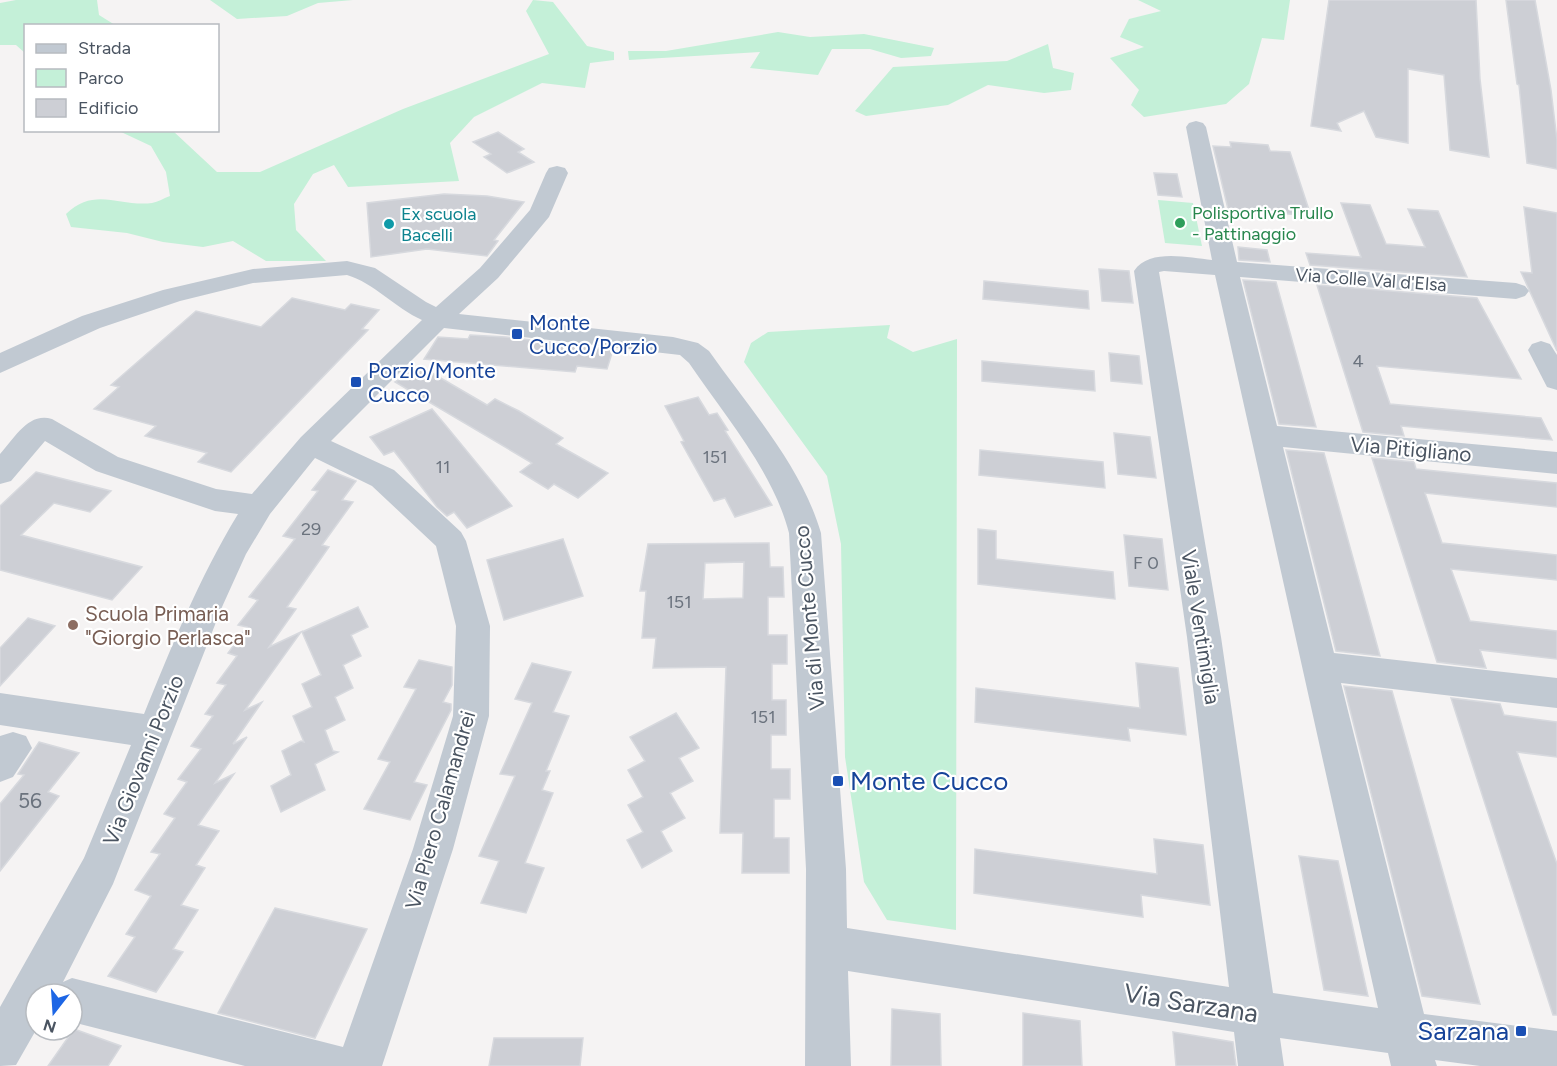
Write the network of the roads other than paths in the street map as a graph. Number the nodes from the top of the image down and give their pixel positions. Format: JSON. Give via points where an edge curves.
{"nodes":[{"id":1,"x":1196,"y":127,"type":"dead end"},
{"id":2,"x":557,"y":173,"type":"dead end"},
{"id":3,"x":1226,"y":269,"type":"junction"},
{"id":4,"x":1516,"y":291,"type":"dead end"},
{"id":5,"x":439,"y":318,"type":"junction"},
{"id":6,"x":1541,"y":350,"type":"dead end"},
{"id":7,"x":0,"y":364,"type":"edge"},
{"id":8,"x":1557,"y":381,"type":"edge"},
{"id":9,"x":1266,"y":435,"type":"junction"},
{"id":10,"x":311,"y":444,"type":"junction"},
{"id":11,"x":1557,"y":463,"type":"edge"},
{"id":12,"x":0,"y":473,"type":"edge"},
{"id":13,"x":259,"y":506,"type":"junction"},
{"id":14,"x":1319,"y":666,"type":"junction"},
{"id":15,"x":1557,"y":693,"type":"edge"},
{"id":16,"x":0,"y":709,"type":"edge"},
{"id":17,"x":154,"y":732,"type":"junction"},
{"id":18,"x":826,"y":946,"type":"junction"},
{"id":19,"x":56,"y":982,"type":"edge"},
{"id":20,"x":84,"y":1003,"type":"edge"},
{"id":21,"x":1255,"y":1013,"type":"junction"},
{"id":22,"x":24,"y":1024,"type":"edge"},
{"id":23,"x":0,"y":1049,"type":"edge"},
{"id":24,"x":1411,"y":1050,"type":"edge"},
{"id":25,"x":1557,"y":1054,"type":"edge"},
{"id":26,"x":334,"y":1066,"type":"edge"},
{"id":27,"x":359,"y":1066,"type":"edge"},
{"id":28,"x":828,"y":1066,"type":"edge"},
{"id":29,"x":1261,"y":1066,"type":"edge"}],
"edges":[{"from":1,"to":3,"type":"street"},
{"from":2,"to":5,"type":"street","name":"Via Giovanni Porzio","via":[[541,212],[489,273]]},
{"from":3,"to":4,"type":"street","name":"Via Colle Val d'Elsa"},
{"from":3,"to":9,"type":"street"},
{"from":3,"to":21,"type":"street","name":"Viale Ventimiglia","via":[[1164,264],[1150,266],[1146,271],[1204,637]]},
{"from":5,"to":7,"type":"street","name":"Via di Monte Cucco","via":[[357,269],[297,271],[220,283],[137,306],[73,329]]},
{"from":5,"to":10,"type":"street","name":"Via Giovanni Porzio"},
{"from":5,"to":18,"type":"street","name":"Via di Monte Cucco","via":[[642,340],[689,349],[705,363],[782,476],[802,519],[809,583],[826,869]]},
{"from":6,"to":8,"type":"street"},
{"from":9,"to":11,"type":"street","name":"Via Pitigliano"},
{"from":9,"to":14,"type":"street"},
{"from":10,"to":13,"type":"street","name":"Via Giovanni Porzio"},
{"from":10,"to":27,"type":"street","name":"Via Piero Calamandrei","via":[[382,478],[450,541],[473,626],[471,716],[433,849]]},
{"from":12,"to":13,"type":"street","via":[[42,426],[107,464],[215,500]]},
{"from":13,"to":17,"type":"street","name":"Via Giovanni Porzio","via":[[205,607]]},
{"from":14,"to":15,"type":"street"},
{"from":14,"to":24,"type":"street"},
{"from":16,"to":17,"type":"street"},
{"from":17,"to":19,"type":"street","name":"Via Giovanni Porzio"},
{"from":18,"to":21,"type":"street","name":"Via Sarzana"},
{"from":18,"to":28,"type":"street","name":"Via di Monte Cucco"},
{"from":20,"to":26,"type":"street"},
{"from":21,"to":24,"type":"street","name":"Via Sarzana"},
{"from":21,"to":29,"type":"street","name":"Viale Ventimiglia"},
{"from":22,"to":23,"type":"street","name":"Via Giovanni Porzio"},
{"from":24,"to":25,"type":"street","name":"Via Sarzana"}]}
